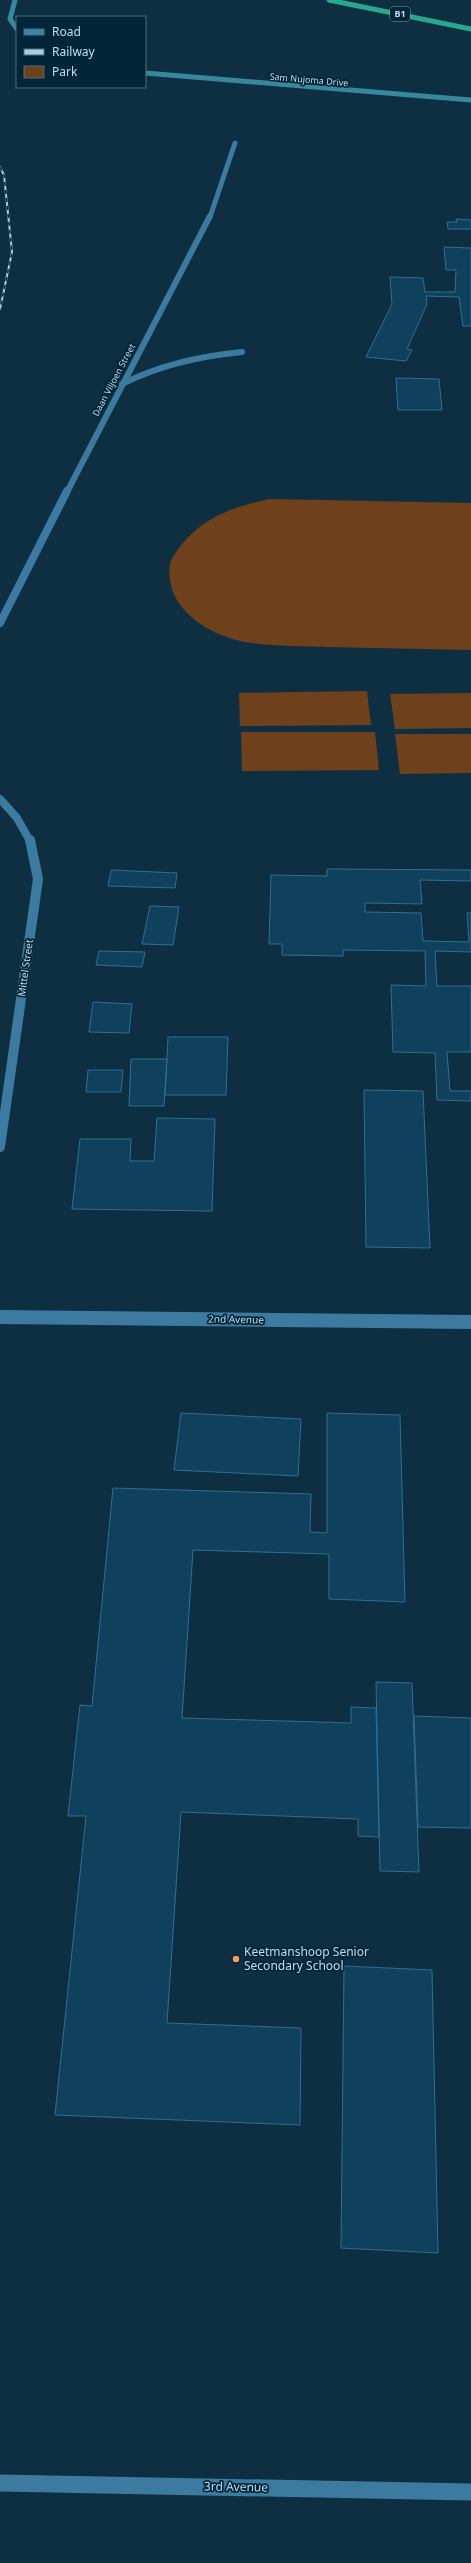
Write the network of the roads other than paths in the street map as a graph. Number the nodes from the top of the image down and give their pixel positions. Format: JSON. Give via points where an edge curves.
{"nodes":[{"id":1,"x":16,"y":0,"type":"edge"},
{"id":2,"x":329,"y":0,"type":"edge"},
{"id":3,"x":344,"y":0,"type":"edge"},
{"id":4,"x":16,"y":28,"type":"edge"},
{"id":5,"x":471,"y":28,"type":"edge"},
{"id":6,"x":146,"y":73,"type":"edge"},
{"id":7,"x":471,"y":100,"type":"edge"},
{"id":8,"x":235,"y":143,"type":"dead end"},
{"id":9,"x":242,"y":352,"type":"dead end"},
{"id":10,"x":122,"y":384,"type":"junction"},
{"id":11,"x":0,"y":622,"type":"edge"},
{"id":12,"x":0,"y":799,"type":"edge"},
{"id":13,"x":0,"y":1147,"type":"edge"},
{"id":14,"x":0,"y":1317,"type":"edge"},
{"id":15,"x":471,"y":1322,"type":"edge"},
{"id":16,"x":0,"y":2483,"type":"edge"},
{"id":17,"x":471,"y":2492,"type":"edge"}],
"edges":[{"from":1,"to":4,"type":"main road","via":[[10,20]]},
{"from":2,"to":5,"type":"highway","number":"B1"},
{"from":3,"to":5,"type":"highway","number":"B1"},
{"from":6,"to":7,"type":"main road","name":"Sam Nujoma Drive"},
{"from":8,"to":10,"type":"street","name":"Daan Viljoen Street","via":[[211,215]]},
{"from":9,"to":10,"type":"street","via":[[184,360],[149,370]]},
{"from":10,"to":11,"type":"street","name":"Daan Viljoen Street"},
{"from":12,"to":13,"type":"street","name":"Mittel Street","via":[[16,815],[34,846],[38,879]]},
{"from":14,"to":15,"type":"street","name":"2nd Avenue"},
{"from":16,"to":17,"type":"street","name":"3rd Avenue"}]}
